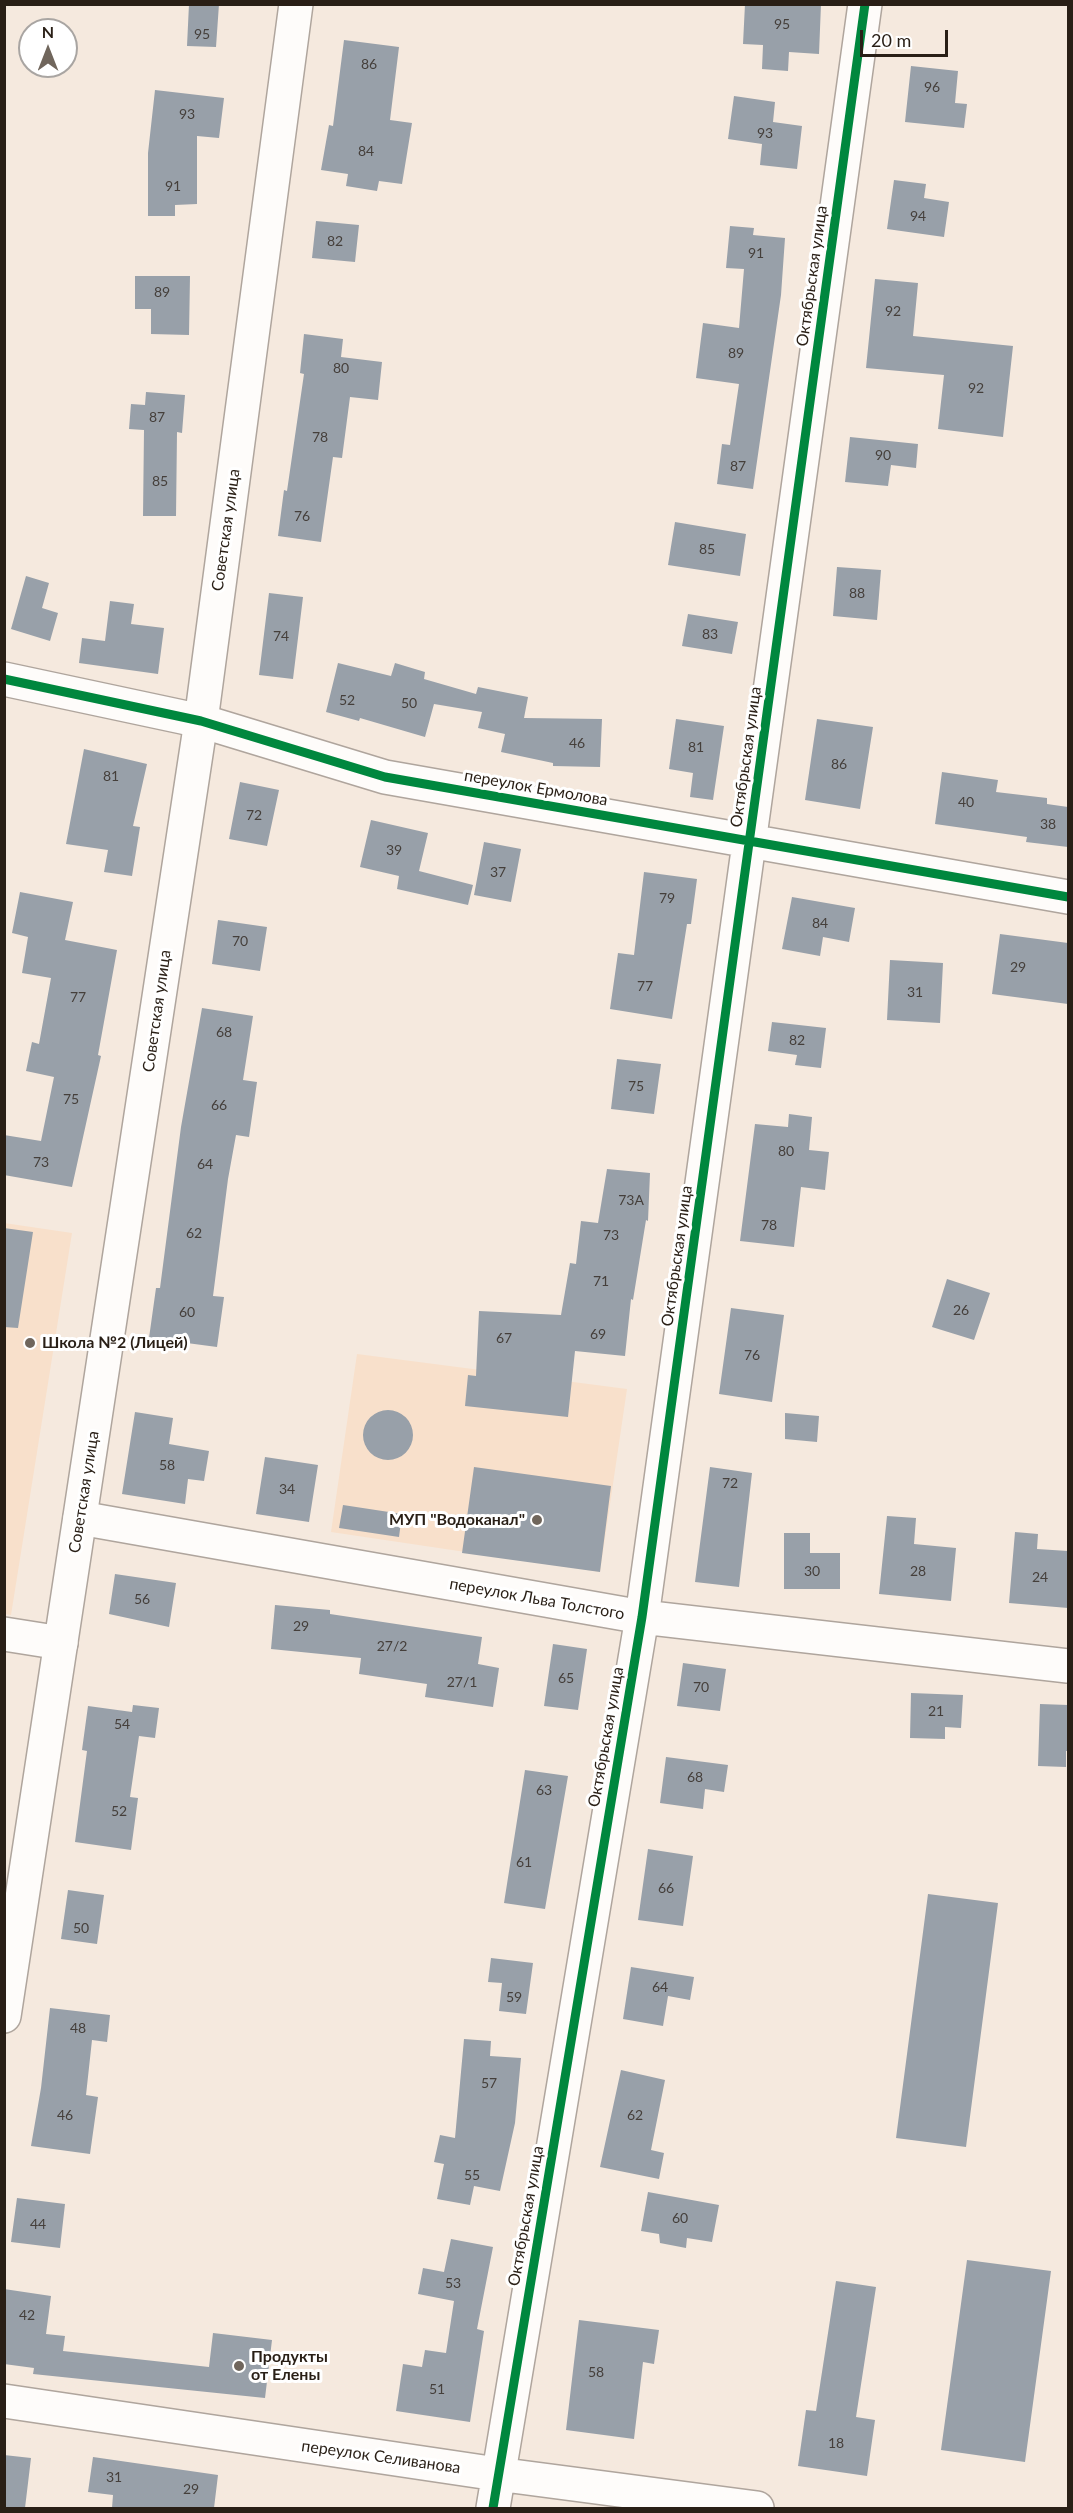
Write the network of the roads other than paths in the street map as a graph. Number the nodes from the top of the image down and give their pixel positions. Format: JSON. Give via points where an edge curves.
{"nodes":[{"id":1,"x":296,"y":4,"type":"edge"},
{"id":2,"x":865,"y":4,"type":"edge"},
{"id":3,"x":4,"y":679,"type":"edge"},
{"id":4,"x":201,"y":721,"type":"junction"},
{"id":5,"x":750,"y":841,"type":"junction"},
{"id":6,"x":1068,"y":897,"type":"edge"},
{"id":7,"x":80,"y":1518,"type":"junction"},
{"id":8,"x":642,"y":1617,"type":"junction"},
{"id":9,"x":4,"y":1634,"type":"edge"},
{"id":10,"x":61,"y":1643,"type":"junction"},
{"id":11,"x":1068,"y":1666,"type":"edge"},
{"id":12,"x":4,"y":2016,"type":"edge"},
{"id":13,"x":4,"y":2402,"type":"edge"},
{"id":14,"x":497,"y":2474,"type":"junction"},
{"id":15,"x":493,"y":2508,"type":"edge"},
{"id":16,"x":757,"y":2508,"type":"edge"}],
"edges":[{"from":1,"to":4,"type":"street","name":"Советская улица"},
{"from":2,"to":5,"type":"street","name":"Октябрьская улица"},
{"from":3,"to":4,"type":"street","name":"переулок Ермолова"},
{"from":4,"to":5,"type":"street","name":"переулок Ермолова","via":[[385,777]]},
{"from":4,"to":7,"type":"street","name":"Советская улица"},
{"from":5,"to":6,"type":"street","name":"переулок Ермолова"},
{"from":5,"to":8,"type":"street","name":"Октябрьская улица"},
{"from":7,"to":8,"type":"street","name":"переулок Льва Толстого"},
{"from":7,"to":10,"type":"street","name":"Советская улица"},
{"from":8,"to":11,"type":"street","name":"переулок Льва Толстого"},
{"from":8,"to":14,"type":"street","name":"Октябрьская улица"},
{"from":9,"to":10,"type":"street"},
{"from":10,"to":12,"type":"street","name":"Советская улица"},
{"from":13,"to":14,"type":"street","name":"переулок Селиванова"},
{"from":14,"to":15,"type":"street","name":"Октябрьская улица"},
{"from":14,"to":16,"type":"street","name":"переулок Селиванова"}]}
